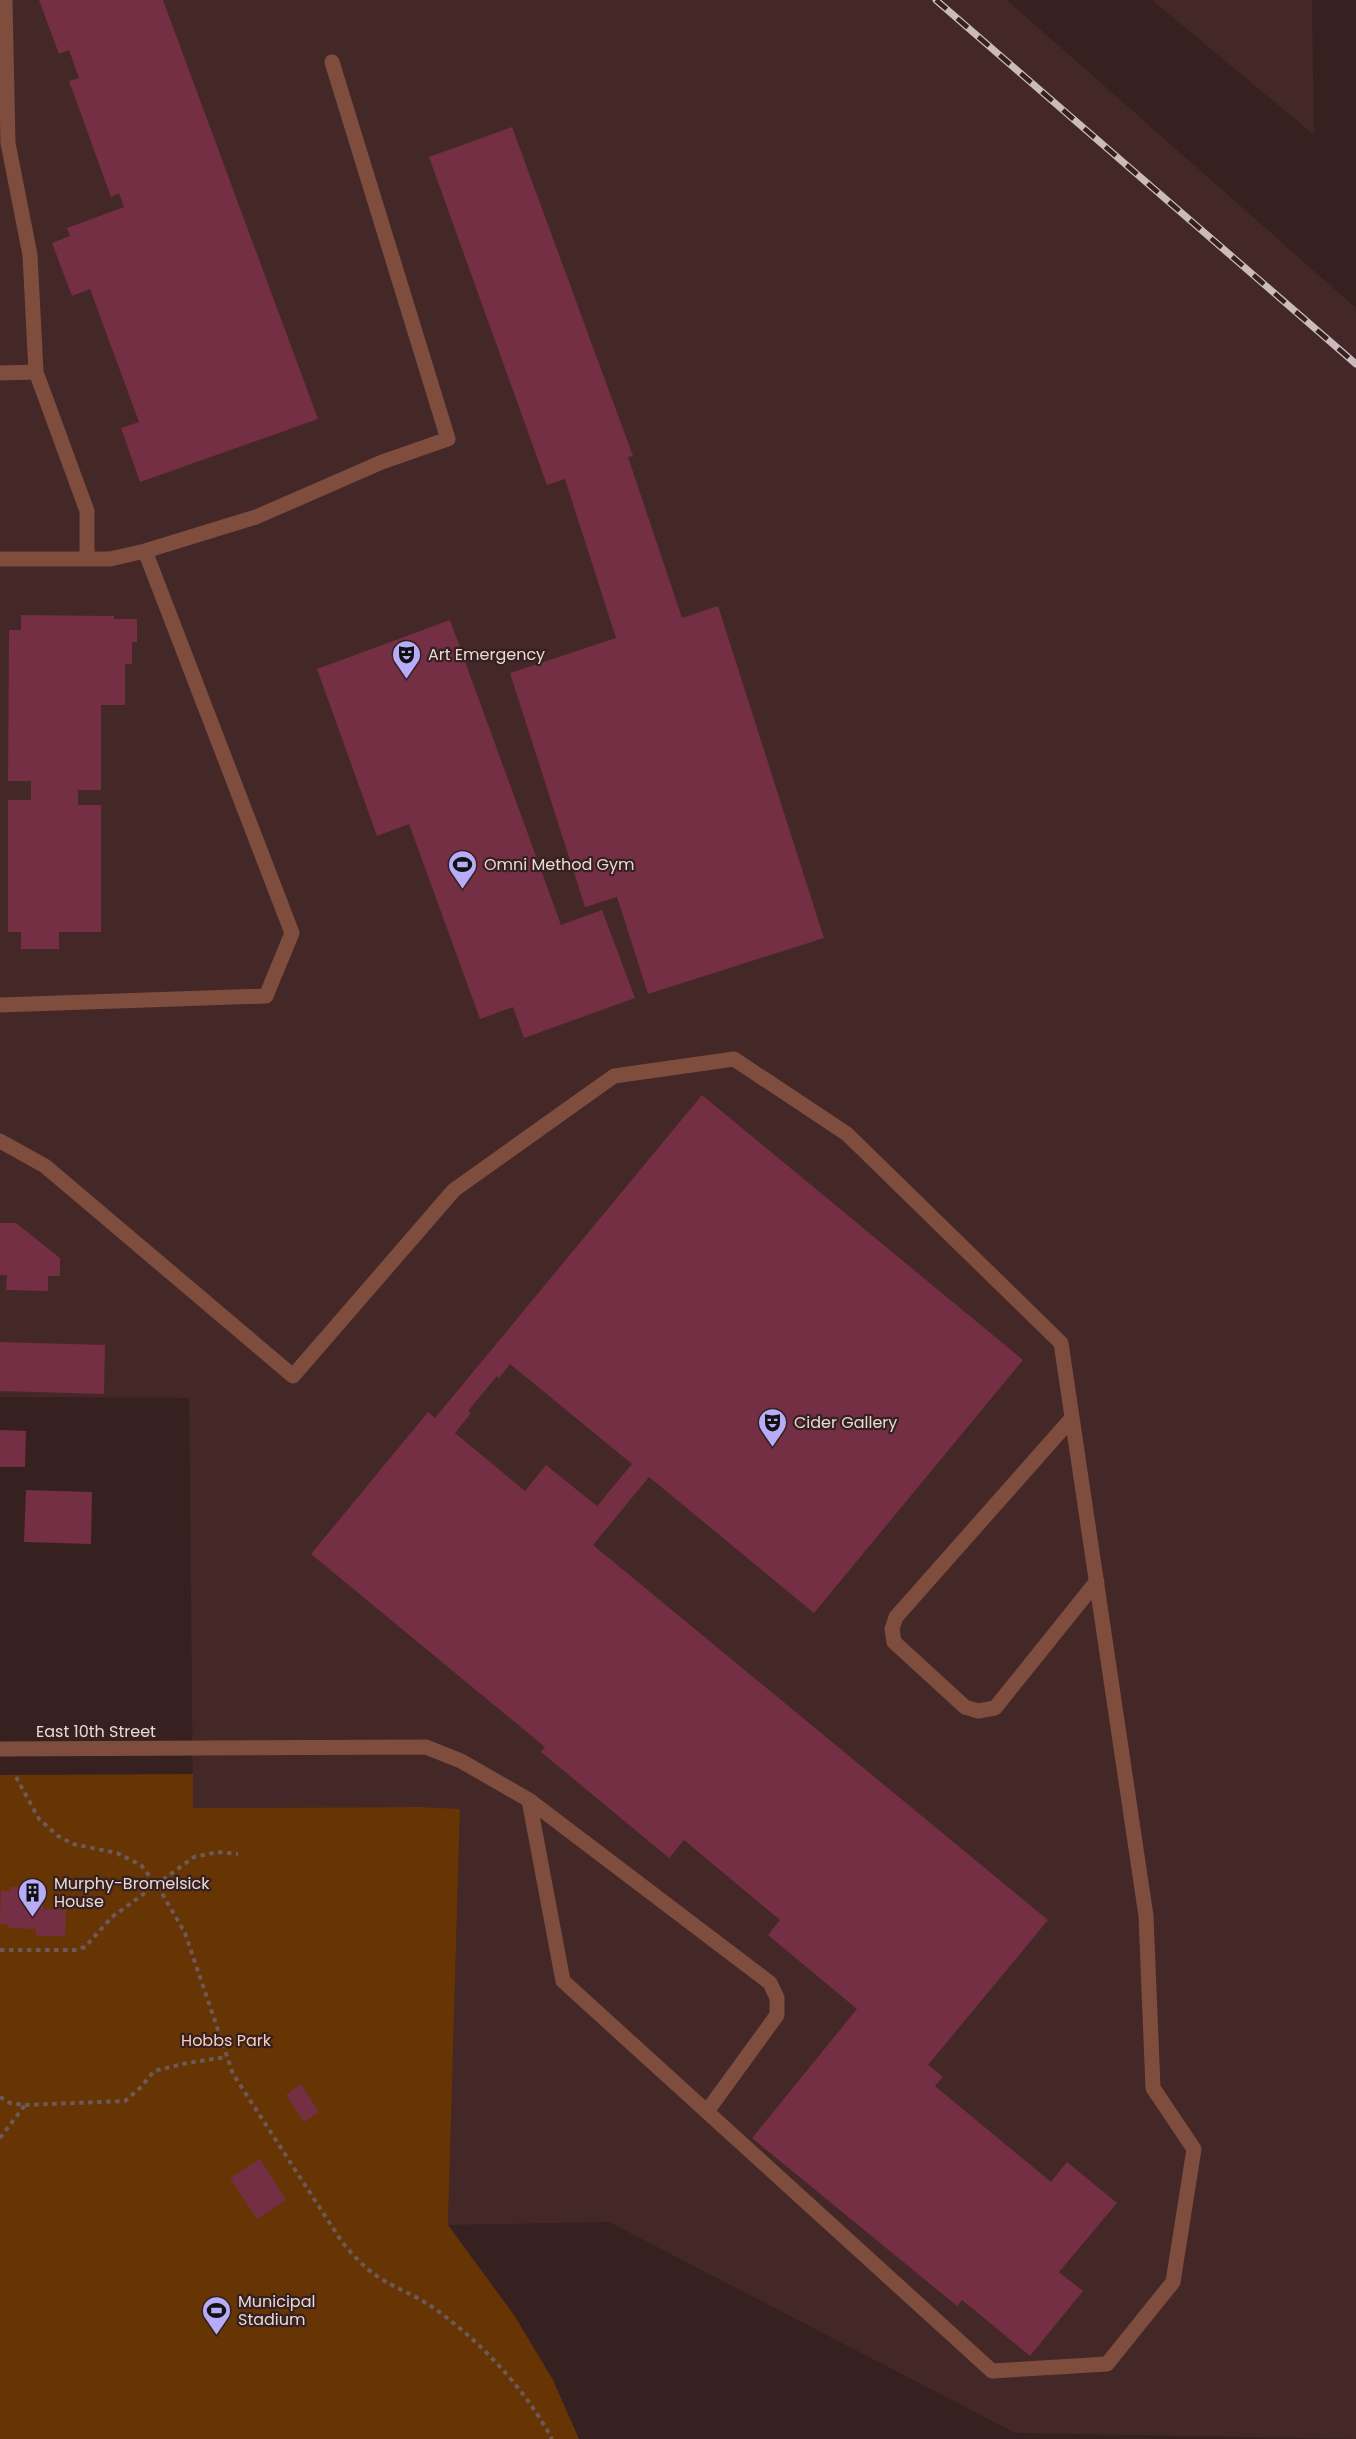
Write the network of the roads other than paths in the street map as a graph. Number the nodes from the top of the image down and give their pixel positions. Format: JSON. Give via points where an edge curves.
{"nodes":[{"id":1,"x":5,"y":0,"type":"edge"},
{"id":2,"x":332,"y":62,"type":"dead end"},
{"id":3,"x":36,"y":372,"type":"junction"},
{"id":4,"x":0,"y":373,"type":"edge"},
{"id":5,"x":145,"y":551,"type":"junction"},
{"id":6,"x":0,"y":559,"type":"edge"},
{"id":7,"x":87,"y":559,"type":"junction"},
{"id":8,"x":0,"y":1005,"type":"edge"},
{"id":9,"x":0,"y":1142,"type":"edge"},
{"id":10,"x":1072,"y":1418,"type":"junction"},
{"id":11,"x":1097,"y":1581,"type":"junction"},
{"id":12,"x":0,"y":1749,"type":"edge"},
{"id":13,"x":529,"y":1800,"type":"junction"},
{"id":14,"x":708,"y":2110,"type":"junction"}],
"edges":[{"from":1,"to":3,"type":"street","via":[[8,143],[30,255]]},
{"from":2,"to":5,"type":"street","via":[[448,439],[382,462],[256,517]]},
{"from":3,"to":4,"type":"street"},
{"from":3,"to":7,"type":"street","via":[[87,511]]},
{"from":5,"to":7,"type":"street","via":[[110,559]]},
{"from":5,"to":8,"type":"street","via":[[292,933],[266,996]]},
{"from":6,"to":7,"type":"street"},
{"from":9,"to":10,"type":"street","via":[[45,1166],[293,1376],[454,1190],[614,1076],[734,1059],[847,1134],[1061,1343]]},
{"from":10,"to":11,"type":"street"},
{"from":10,"to":11,"type":"street","via":[[896,1617],[892,1629],[894,1642],[965,1707],[978,1711],[995,1708]]},
{"from":11,"to":14,"type":"street","via":[[1146,1916],[1153,2088],[1194,2149],[1173,2282],[1107,2364],[992,2371]]},
{"from":12,"to":13,"type":"street","name":"East 10th Street","via":[[426,1747],[460,1761]]},
{"from":13,"to":14,"type":"street","via":[[563,1981]]},
{"from":13,"to":14,"type":"street","name":"East 10th Street","via":[[770,1983],[777,1998],[777,2015]]}]}
